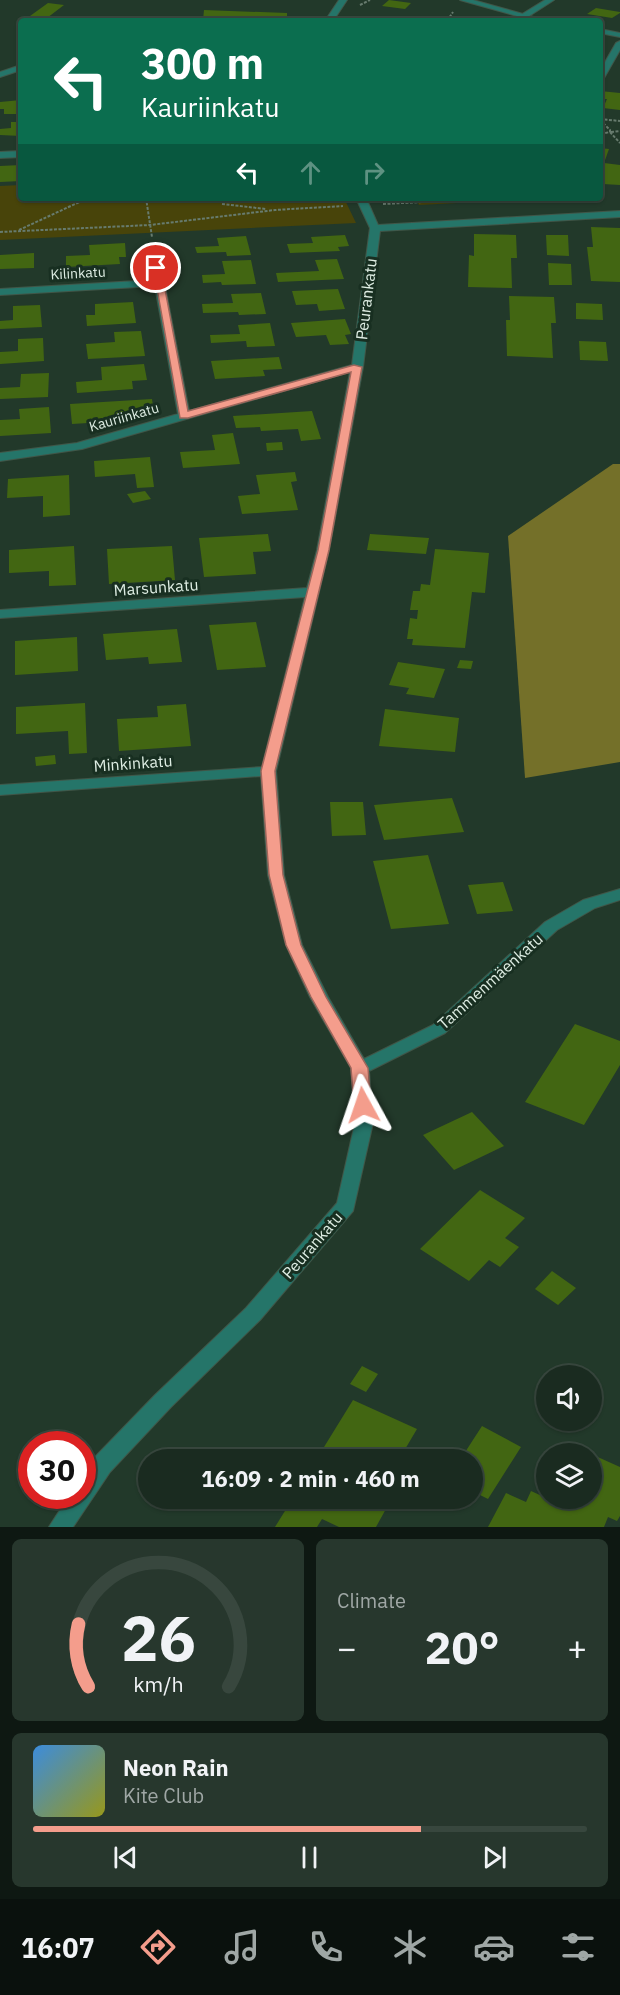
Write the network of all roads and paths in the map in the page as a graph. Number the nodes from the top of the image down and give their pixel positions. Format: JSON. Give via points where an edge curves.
{"nodes":[{"id":1,"x":464,"y":0,"type":"edge"},
{"id":2,"x":550,"y":0,"type":"edge"},
{"id":3,"x":345,"y":1,"type":"edge"},
{"id":4,"x":524,"y":16,"type":"junction"},
{"id":5,"x":331,"y":18,"type":"edge"},
{"id":6,"x":532,"y":18,"type":"edge"},
{"id":7,"x":603,"y":32,"type":"edge"},
{"id":8,"x":620,"y":35,"type":"edge"},
{"id":9,"x":620,"y":43,"type":"edge"},
{"id":10,"x":603,"y":66,"type":"edge"},
{"id":11,"x":18,"y":69,"type":"edge"},
{"id":12,"x":0,"y":75,"type":"edge"},
{"id":13,"x":603,"y":119,"type":"edge"},
{"id":14,"x":603,"y":121,"type":"edge"},
{"id":15,"x":620,"y":121,"type":"edge"},
{"id":16,"x":620,"y":131,"type":"edge"},
{"id":17,"x":610,"y":132,"type":"junction"},
{"id":18,"x":603,"y":133,"type":"edge"},
{"id":19,"x":620,"y":143,"type":"edge"},
{"id":20,"x":18,"y":154,"type":"edge"},
{"id":21,"x":0,"y":155,"type":"edge"},
{"id":22,"x":81,"y":201,"type":"edge"},
{"id":23,"x":146,"y":201,"type":"edge"},
{"id":24,"x":362,"y":201,"type":"edge"},
{"id":25,"x":222,"y":204,"type":"dead end"},
{"id":26,"x":275,"y":210,"type":"junction"},
{"id":27,"x":620,"y":214,"type":"edge"},
{"id":28,"x":150,"y":225,"type":"junction"},
{"id":29,"x":375,"y":228,"type":"junction"},
{"id":30,"x":16,"y":231,"type":"junction"},
{"id":31,"x":0,"y":232,"type":"edge"},
{"id":32,"x":154,"y":252,"type":"dead end"},
{"id":33,"x":159,"y":283,"type":"junction"},
{"id":34,"x":0,"y":292,"type":"edge"},
{"id":35,"x":357,"y":367,"type":"junction"},
{"id":36,"x":184,"y":416,"type":"junction"},
{"id":37,"x":0,"y":457,"type":"edge"},
{"id":38,"x":313,"y":592,"type":"junction"},
{"id":39,"x":0,"y":614,"type":"edge"},
{"id":40,"x":268,"y":771,"type":"junction"},
{"id":41,"x":0,"y":790,"type":"edge"},
{"id":42,"x":620,"y":894,"type":"edge"},
{"id":43,"x":360,"y":1068,"type":"junction"},
{"id":44,"x":96,"y":1474,"type":"edge"},
{"id":45,"x":72,"y":1509,"type":"edge"},
{"id":46,"x":60,"y":1527,"type":"edge"}],
"edges":[{"from":1,"to":4,"type":"street"},
{"from":2,"to":4,"type":"street"},
{"from":3,"to":5,"type":"street"},
{"from":4,"to":6,"type":"street"},
{"from":7,"to":8,"type":"street"},
{"from":9,"to":10,"type":"street"},
{"from":11,"to":12,"type":"street"},
{"from":13,"to":15,"type":"path"},
{"from":14,"to":17,"type":"path"},
{"from":16,"to":17,"type":"path"},
{"from":17,"to":18,"type":"path"},
{"from":17,"to":19,"type":"path"},
{"from":20,"to":21,"type":"street"},
{"from":22,"to":30,"type":"path"},
{"from":23,"to":28,"type":"path"},
{"from":24,"to":26,"type":"path"},
{"from":24,"to":29,"type":"street"},
{"from":25,"to":26,"type":"path"},
{"from":26,"to":28,"type":"path"},
{"from":27,"to":29,"type":"street"},
{"from":28,"to":30,"type":"path"},
{"from":29,"to":35,"type":"street","name":"Peurankatu"},
{"from":30,"to":31,"type":"path"},
{"from":32,"to":33,"type":"street"},
{"from":33,"to":34,"type":"street","name":"Kilinkatu"},
{"from":33,"to":36,"type":"street"},
{"from":35,"to":36,"type":"street","name":"Kauriinkatu"},
{"from":35,"to":38,"type":"street","name":"Peurankatu"},
{"from":36,"to":37,"type":"street","name":"Kauriinkatu","via":[[78,446]]},
{"from":38,"to":39,"type":"street","name":"Marsunkatu"},
{"from":38,"to":40,"type":"street","name":"Peurankatu"},
{"from":40,"to":41,"type":"street","name":"Minkinkatu"},
{"from":40,"to":43,"type":"street","name":"Peurankatu","via":[[276,875],[294,945]]},
{"from":42,"to":43,"type":"street","name":"Tammenmäenkatu","via":[[589,904],[551,926],[439,1029]]},
{"from":43,"to":44,"type":"street","name":"Peurankatu","via":[[364,1123],[346,1206],[253,1314],[163,1401]]},
{"from":45,"to":46,"type":"street","name":"Peurankatu"}]}
